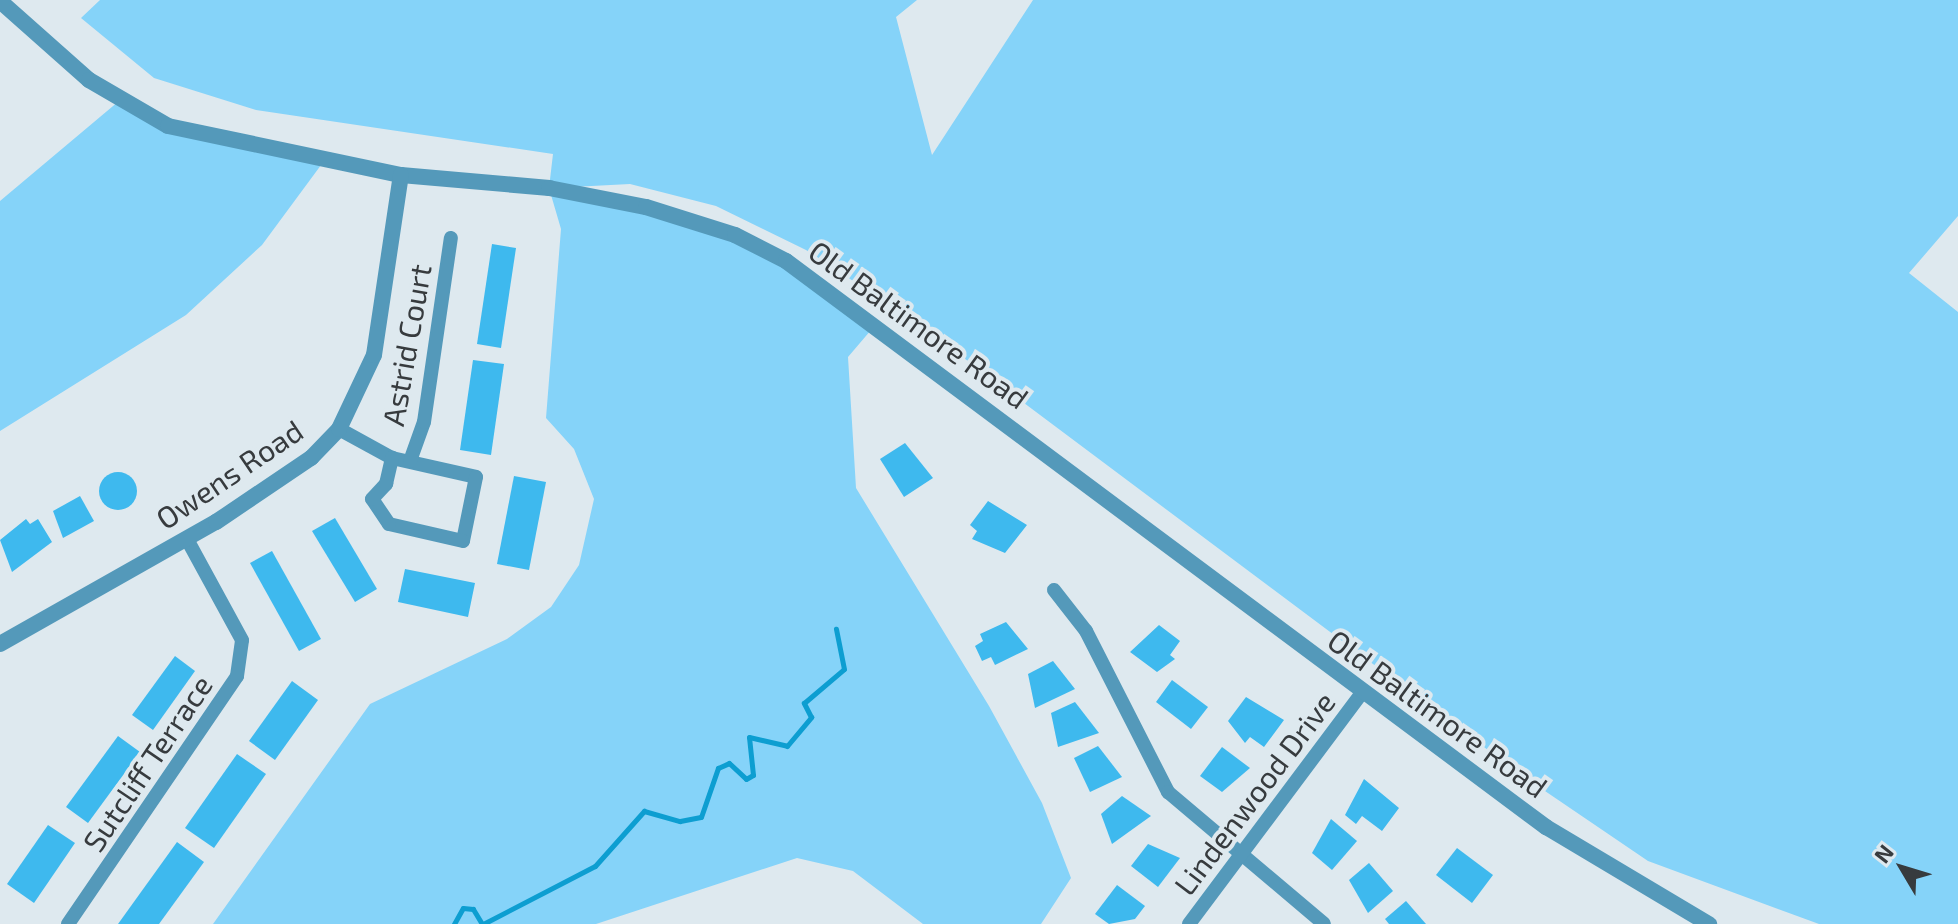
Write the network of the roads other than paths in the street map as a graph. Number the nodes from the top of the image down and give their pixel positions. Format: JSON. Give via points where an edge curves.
{"nodes":[{"id":1,"x":0,"y":1,"type":"edge"},
{"id":2,"x":401,"y":175,"type":"junction"},
{"id":3,"x":451,"y":238,"type":"dead end"},
{"id":4,"x":339,"y":429,"type":"junction"},
{"id":5,"x":392,"y":458,"type":"junction"},
{"id":6,"x":410,"y":461,"type":"junction"},
{"id":7,"x":187,"y":539,"type":"junction"},
{"id":8,"x":1054,"y":590,"type":"dead end"},
{"id":9,"x":0,"y":644,"type":"edge"},
{"id":10,"x":1362,"y":693,"type":"junction"},
{"id":11,"x":1242,"y":853,"type":"junction"},
{"id":12,"x":68,"y":924,"type":"edge"},
{"id":13,"x":1189,"y":924,"type":"edge"},
{"id":14,"x":1324,"y":924,"type":"edge"},
{"id":15,"x":1709,"y":924,"type":"edge"}],
"edges":[{"from":1,"to":2,"type":"street","name":"Old Baltimore Road","via":[[89,80],[168,126]]},
{"from":2,"to":4,"type":"street","name":"Owens Road","via":[[374,355]]},
{"from":2,"to":10,"type":"street","name":"Old Baltimore Road","via":[[549,188],[646,207],[701,221],[786,261]]},
{"from":3,"to":6,"type":"street","name":"Astrid Court","via":[[424,422]]},
{"from":4,"to":5,"type":"street","name":"Astrid Court"},
{"from":4,"to":7,"type":"street","name":"Owens Road","via":[[311,458]]},
{"from":5,"to":6,"type":"street","name":"Astrid Court"},
{"from":5,"to":6,"type":"street","name":"Astrid Court","via":[[386,484],[372,499],[389,524],[463,541],[476,477]]},
{"from":7,"to":9,"type":"street","name":"Owens Road"},
{"from":7,"to":12,"type":"street","name":"Sutcliff Terrace","via":[[242,640],[237,676]]},
{"from":8,"to":11,"type":"street","via":[[1086,631],[1149,765],[1195,819]]},
{"from":10,"to":11,"type":"street","name":"Lindenwood Drive"},
{"from":10,"to":15,"type":"street","name":"Old Baltimore Road","via":[[1546,827]]},
{"from":11,"to":13,"type":"street","name":"Lindenwood Drive"},
{"from":11,"to":14,"type":"street"}]}
